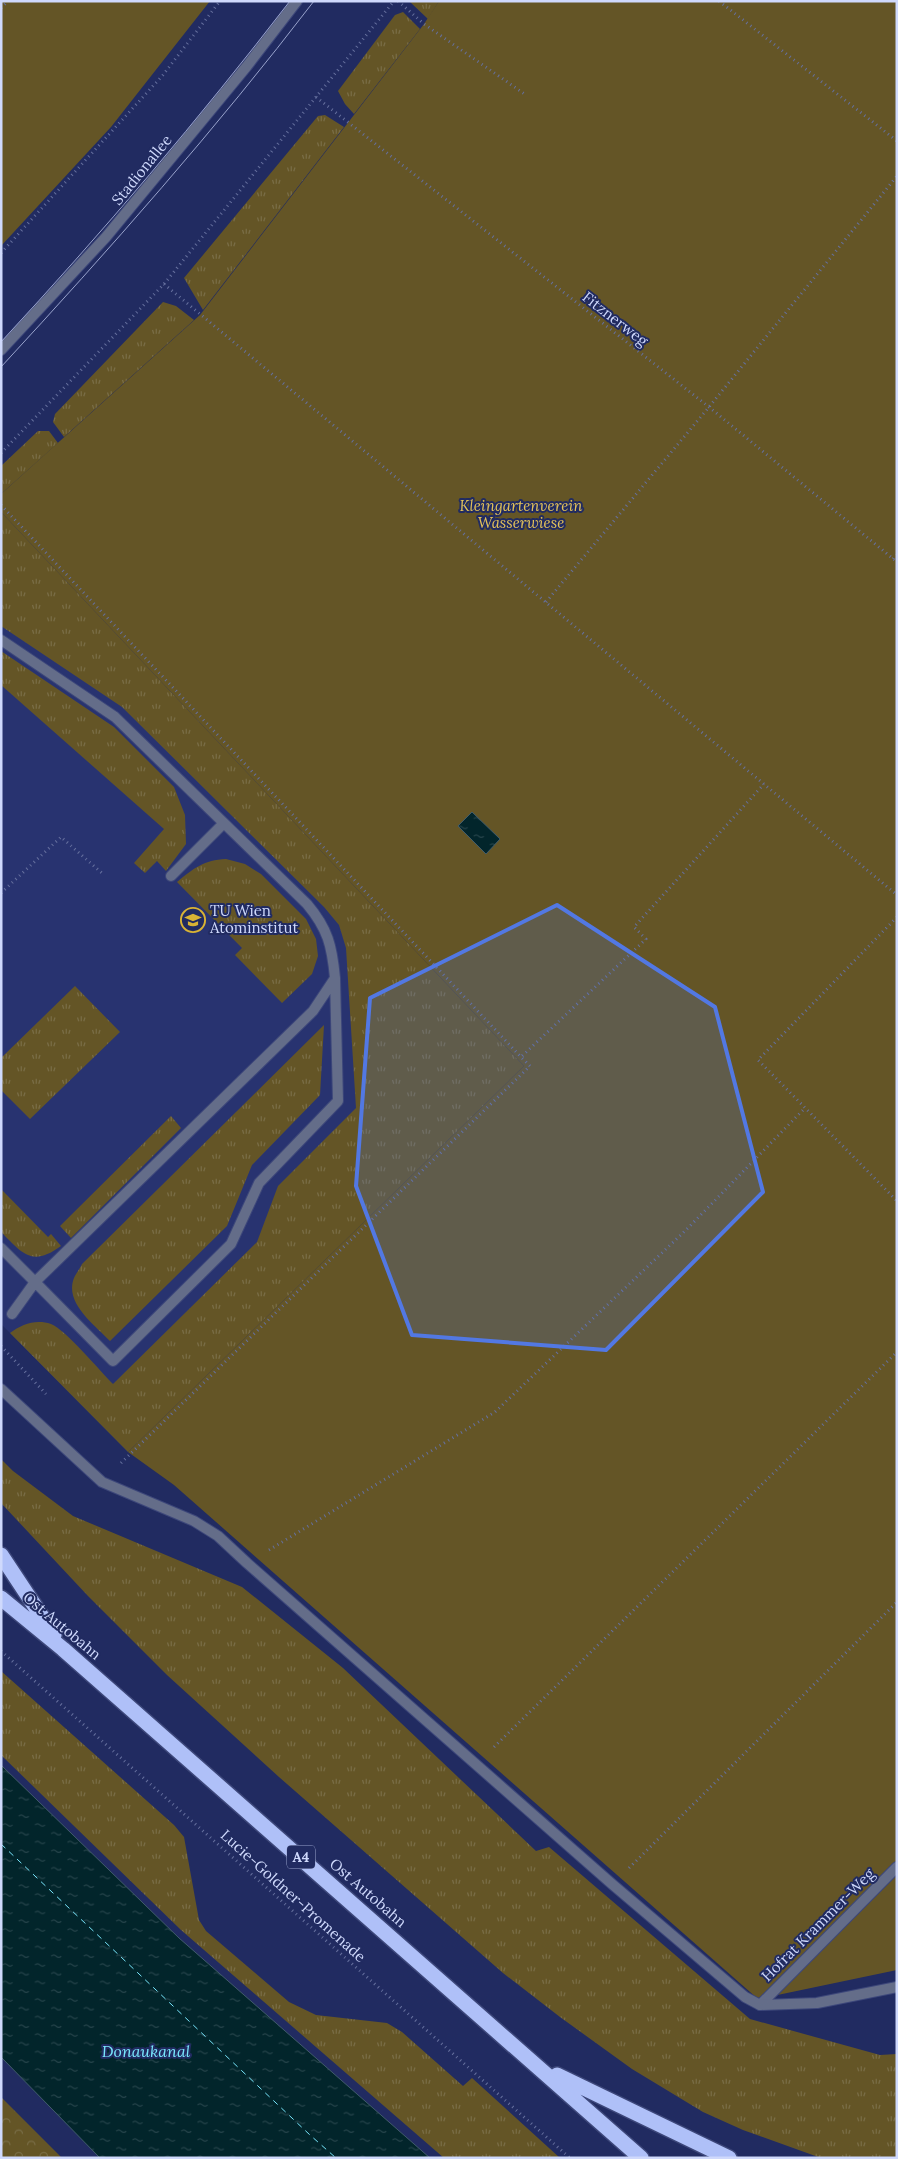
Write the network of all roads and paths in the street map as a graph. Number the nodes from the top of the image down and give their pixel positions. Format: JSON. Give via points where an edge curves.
{"nodes":[{"id":1,"x":8,"y":1,"type":"edge"},
{"id":2,"x":220,"y":1,"type":"edge"},
{"id":3,"x":297,"y":1,"type":"edge"},
{"id":4,"x":396,"y":1,"type":"edge"},
{"id":5,"x":719,"y":1,"type":"edge"},
{"id":6,"x":1,"y":8,"type":"edge"},
{"id":7,"x":526,"y":95,"type":"dead end"},
{"id":8,"x":316,"y":98,"type":"junction"},
{"id":9,"x":897,"y":141,"type":"edge"},
{"id":10,"x":897,"y":176,"type":"edge"},
{"id":11,"x":1,"y":254,"type":"edge"},
{"id":12,"x":164,"y":284,"type":"junction"},
{"id":13,"x":1,"y":350,"type":"edge"},
{"id":14,"x":709,"y":407,"type":"junction"},
{"id":15,"x":1,"y":453,"type":"edge"},
{"id":16,"x":1,"y":505,"type":"edge"},
{"id":17,"x":897,"y":555,"type":"edge"},
{"id":18,"x":895,"y":561,"type":"edge"},
{"id":19,"x":546,"y":602,"type":"junction"},
{"id":20,"x":1,"y":640,"type":"edge"},
{"id":21,"x":764,"y":784,"type":"junction"},
{"id":22,"x":224,"y":823,"type":"junction"},
{"id":23,"x":103,"y":874,"type":"dead end"},
{"id":24,"x":171,"y":876,"type":"dead end"},
{"id":25,"x":1,"y":893,"type":"edge"},
{"id":26,"x":897,"y":895,"type":"edge"},
{"id":27,"x":897,"y":917,"type":"edge"},
{"id":28,"x":335,"y":978,"type":"junction"},
{"id":29,"x":522,"y":1057,"type":"junction"},
{"id":30,"x":805,"y":1108,"type":"junction"},
{"id":31,"x":897,"y":1201,"type":"edge"},
{"id":32,"x":1,"y":1248,"type":"edge"},
{"id":33,"x":35,"y":1282,"type":"junction"},
{"id":34,"x":12,"y":1314,"type":"dead end"},
{"id":35,"x":1,"y":1346,"type":"edge"},
{"id":36,"x":897,"y":1352,"type":"edge"},
{"id":37,"x":1,"y":1389,"type":"edge"},
{"id":38,"x":53,"y":1401,"type":"dead end"},
{"id":39,"x":102,"y":1482,"type":"junction"},
{"id":40,"x":1,"y":1555,"type":"edge"},
{"id":41,"x":247,"y":1564,"type":"junction"},
{"id":42,"x":1,"y":1598,"type":"edge"},
{"id":43,"x":897,"y":1602,"type":"edge"},
{"id":44,"x":63,"y":1648,"type":"junction"},
{"id":45,"x":1,"y":1651,"type":"edge"},
{"id":46,"x":477,"y":1764,"type":"junction"},
{"id":47,"x":897,"y":1867,"type":"edge"},
{"id":48,"x":612,"y":1884,"type":"junction"},
{"id":49,"x":897,"y":1987,"type":"edge"},
{"id":50,"x":760,"y":2005,"type":"junction"},
{"id":51,"x":540,"y":2066,"type":"junction"},
{"id":52,"x":678,"y":2134,"type":"junction"},
{"id":53,"x":570,"y":2158,"type":"edge"},
{"id":54,"x":641,"y":2158,"type":"edge"},
{"id":55,"x":712,"y":2158,"type":"edge"},
{"id":56,"x":729,"y":2158,"type":"edge"}],
"edges":[{"from":1,"to":6,"type":"path"},
{"from":2,"to":11,"type":"path","via":[[163,75]]},
{"from":3,"to":13,"type":"street","name":"Stadionallee","via":[[106,237]]},
{"from":4,"to":7,"type":"path"},
{"from":4,"to":8,"type":"path"},
{"from":5,"to":9,"type":"path"},
{"from":8,"to":12,"type":"path"},
{"from":8,"to":14,"type":"path","name":"Fitznerweg"},
{"from":10,"to":14,"type":"path"},
{"from":12,"to":15,"type":"path"},
{"from":12,"to":19,"type":"path"},
{"from":14,"to":18,"type":"path","name":"Fitznerweg"},
{"from":14,"to":19,"type":"path"},
{"from":16,"to":29,"type":"path"},
{"from":17,"to":18,"type":"path"},
{"from":19,"to":21,"type":"path"},
{"from":20,"to":22,"type":"street","via":[[116,716]]},
{"from":21,"to":26,"type":"path"},
{"from":21,"to":29,"type":"path","via":[[634,927],[646,939]]},
{"from":22,"to":24,"type":"street"},
{"from":22,"to":28,"type":"street","via":[[320,919],[330,939]]},
{"from":23,"to":25,"type":"path","via":[[61,837]]},
{"from":27,"to":30,"type":"path","via":[[758,1060]]},
{"from":28,"to":33,"type":"street","via":[[314,1012]]},
{"from":28,"to":33,"type":"street","via":[[338,1102],[259,1184],[231,1244],[113,1361]]},
{"from":29,"to":39,"type":"path","via":[[530,1066]]},
{"from":30,"to":31,"type":"path"},
{"from":30,"to":41,"type":"path","via":[[688,1228],[495,1412]]},
{"from":32,"to":33,"type":"street"},
{"from":33,"to":34,"type":"street"},
{"from":35,"to":38,"type":"path"},
{"from":36,"to":46,"type":"path"},
{"from":37,"to":39,"type":"street"},
{"from":39,"to":41,"type":"street","via":[[194,1521],[218,1536]]},
{"from":40,"to":44,"type":"highway"},
{"from":41,"to":46,"type":"street"},
{"from":42,"to":44,"type":"highway","name":"Ost Autobahn","number":"A4"},
{"from":43,"to":48,"type":"path"},
{"from":44,"to":51,"type":"highway","name":"Ost Autobahn","number":"A4"},
{"from":45,"to":53,"type":"path","name":"Lucie-Goldner-Promenade"},
{"from":46,"to":48,"type":"street"},
{"from":47,"to":50,"type":"street","name":"Hofrat Krammer-Weg"},
{"from":48,"to":50,"type":"street","via":[[745,1997]]},
{"from":49,"to":50,"type":"street","via":[[817,2003]]},
{"from":51,"to":52,"type":"highway"},
{"from":51,"to":54,"type":"highway","name":"Ost Autobahn","number":"A4"},
{"from":52,"to":55,"type":"street"},
{"from":52,"to":56,"type":"highway"}]}
